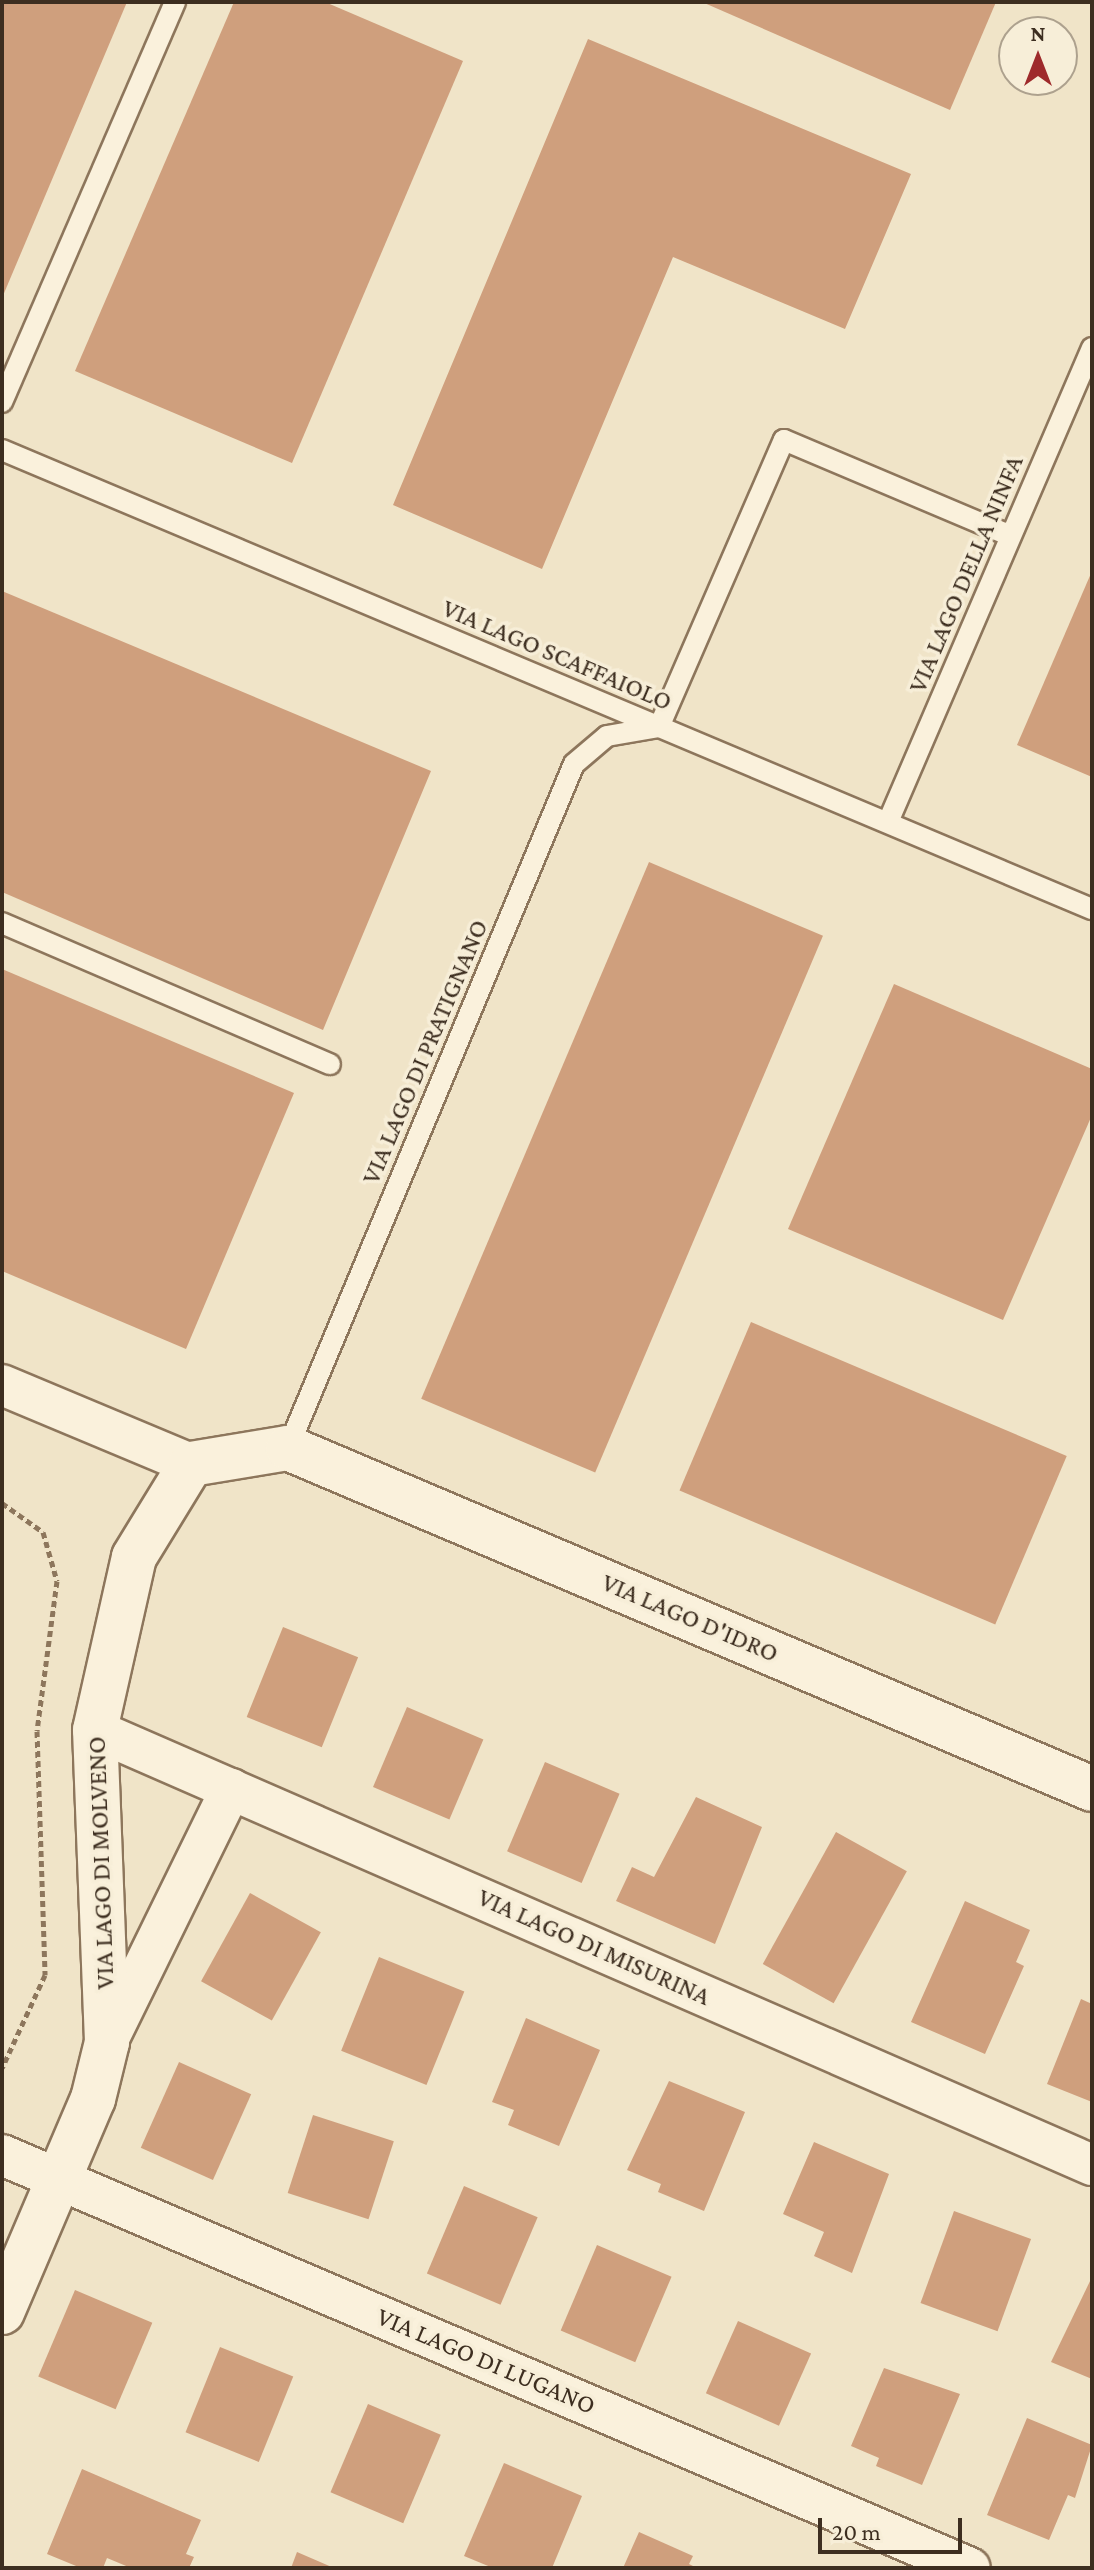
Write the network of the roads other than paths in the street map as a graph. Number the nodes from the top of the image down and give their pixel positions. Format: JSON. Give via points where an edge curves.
{"nodes":[{"id":1,"x":175,"y":2,"type":"edge"},
{"id":2,"x":1092,"y":348,"type":"edge"},
{"id":3,"x":2,"y":402,"type":"edge"},
{"id":4,"x":2,"y":450,"type":"edge"},
{"id":5,"x":1011,"y":536,"type":"junction"},
{"id":6,"x":659,"y":727,"type":"junction"},
{"id":7,"x":888,"y":822,"type":"junction"},
{"id":8,"x":1092,"y":909,"type":"edge"},
{"id":9,"x":2,"y":923,"type":"edge"},
{"id":10,"x":330,"y":1064,"type":"dead end"},
{"id":11,"x":2,"y":1385,"type":"edge"},
{"id":12,"x":288,"y":1448,"type":"junction"},
{"id":13,"x":191,"y":1464,"type":"junction"},
{"id":14,"x":95,"y":1730,"type":"junction"},
{"id":15,"x":231,"y":1789,"type":"junction"},
{"id":16,"x":1092,"y":1789,"type":"edge"},
{"id":17,"x":107,"y":2042,"type":"junction"},
{"id":18,"x":2,"y":2155,"type":"edge"},
{"id":19,"x":1092,"y":2165,"type":"edge"},
{"id":20,"x":59,"y":2178,"type":"junction"},
{"id":21,"x":2,"y":2312,"type":"edge"},
{"id":22,"x":970,"y":2568,"type":"edge"}],
"edges":[{"from":1,"to":3,"type":"lane"},
{"from":2,"to":5,"type":"lane","name":"VIA LAGO DELLA NINFA"},
{"from":4,"to":6,"type":"lane","name":"VIA LAGO SCAFFAIOLO"},
{"from":5,"to":6,"type":"lane","via":[[784,440]]},
{"from":5,"to":7,"type":"lane","name":"VIA LAGO DELLA NINFA"},
{"from":6,"to":7,"type":"lane","name":"VIA LAGO SCAFFAIOLO"},
{"from":6,"to":12,"type":"lane","name":"VIA LAGO DI PRATIGNANO","via":[[607,736],[574,764]]},
{"from":7,"to":8,"type":"lane","name":"VIA LAGO SCAFFAIOLO"},
{"from":9,"to":10,"type":"lane"},
{"from":11,"to":13,"type":"street"},
{"from":12,"to":13,"type":"street"},
{"from":12,"to":16,"type":"street","name":"VIA LAGO D'IDRO"},
{"from":13,"to":14,"type":"street","name":"VIA LAGO DI MOLVENO","via":[[134,1557]]},
{"from":14,"to":15,"type":"street","name":"VIA LAGO DI MISURINA"},
{"from":14,"to":17,"type":"street","name":"VIA LAGO DI MOLVENO"},
{"from":15,"to":17,"type":"street"},
{"from":15,"to":19,"type":"street","name":"VIA LAGO DI MISURINA"},
{"from":17,"to":20,"type":"street","name":"VIA LAGO DI MOLVENO","via":[[93,2099]]},
{"from":18,"to":20,"type":"street","name":"VIA LAGO DI LUGANO"},
{"from":20,"to":21,"type":"street","name":"VIA LAGO DI MOLVENO"},
{"from":20,"to":22,"type":"street","name":"VIA LAGO DI LUGANO"}]}
